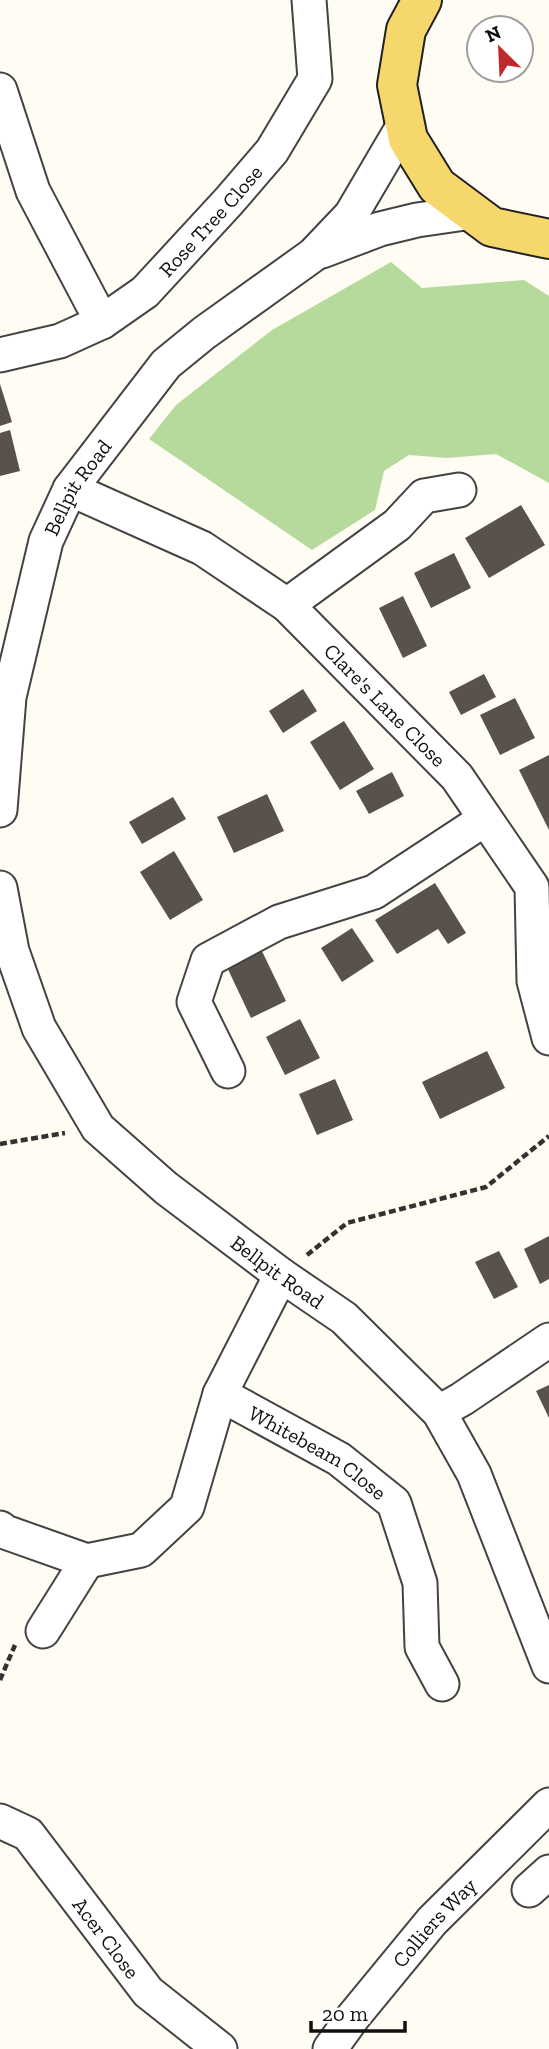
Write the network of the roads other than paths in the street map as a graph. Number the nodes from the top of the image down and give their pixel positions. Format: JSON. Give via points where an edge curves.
{"nodes":[{"id":1,"x":309,"y":0,"type":"edge"},
{"id":2,"x":410,"y":10,"type":"edge"},
{"id":3,"x":0,"y":90,"type":"edge"},
{"id":4,"x":405,"y":123,"type":"junction"},
{"id":5,"x":472,"y":212,"type":"junction"},
{"id":6,"x":549,"y":239,"type":"edge"},
{"id":7,"x":313,"y":254,"type":"junction"},
{"id":8,"x":102,"y":322,"type":"junction"},
{"id":9,"x":0,"y":355,"type":"edge"},
{"id":10,"x":70,"y":489,"type":"junction"},
{"id":11,"x":458,"y":490,"type":"dead end"},
{"id":12,"x":287,"y":605,"type":"junction"},
{"id":13,"x":4,"y":695,"type":"edge"},
{"id":14,"x":0,"y":810,"type":"edge"},
{"id":15,"x":485,"y":819,"type":"junction"},
{"id":16,"x":0,"y":888,"type":"edge"},
{"id":17,"x":541,"y":919,"type":"edge"},
{"id":18,"x":549,"y":1038,"type":"edge"},
{"id":19,"x":228,"y":1071,"type":"dead end"},
{"id":20,"x":281,"y":1275,"type":"junction"},
{"id":21,"x":549,"y":1340,"type":"edge"},
{"id":22,"x":220,"y":1394,"type":"junction"},
{"id":23,"x":439,"y":1412,"type":"junction"},
{"id":24,"x":0,"y":1528,"type":"edge"},
{"id":25,"x":87,"y":1561,"type":"junction"},
{"id":26,"x":43,"y":1632,"type":"dead end"},
{"id":27,"x":549,"y":1666,"type":"edge"},
{"id":28,"x":442,"y":1684,"type":"dead end"},
{"id":29,"x":549,"y":1805,"type":"edge"},
{"id":30,"x":0,"y":1821,"type":"edge"},
{"id":31,"x":220,"y":2049,"type":"edge"},
{"id":32,"x":330,"y":2049,"type":"edge"}],
"edges":[{"from":1,"to":8,"type":"street","name":"Rose Tree Close","via":[[315,79],[272,150],[145,292]]},
{"from":2,"to":4,"type":"main road","via":[[397,85]]},
{"from":3,"to":8,"type":"street","via":[[33,191]]},
{"from":4,"to":5,"type":"main road","via":[[408,139],[437,186]]},
{"from":4,"to":7,"type":"street","name":"Bellpit Road","via":[[351,215]]},
{"from":5,"to":6,"type":"main road","via":[[492,227]]},
{"from":5,"to":7,"type":"street","name":"Bellpit Road","via":[[380,229]]},
{"from":7,"to":10,"type":"street","name":"Bellpit Road","via":[[166,364]]},
{"from":8,"to":9,"type":"street","name":"Rose Tree Close","via":[[60,341]]},
{"from":10,"to":12,"type":"street","name":"Clare's Lane Close","via":[[202,548]]},
{"from":10,"to":13,"type":"street","name":"Bellpit Road","via":[[46,541]]},
{"from":11,"to":12,"type":"street","via":[[424,496],[397,525]]},
{"from":12,"to":15,"type":"street","name":"Clare's Lane Close","via":[[457,777]]},
{"from":13,"to":14,"type":"street","name":"Bellpit Road"},
{"from":15,"to":17,"type":"street","name":"Clare's Lane Close","via":[[532,887]]},
{"from":15,"to":19,"type":"street","via":[[374,892],[279,922],[208,960],[194,1002]]},
{"from":16,"to":20,"type":"street","name":"Bellpit Road","via":[[12,951],[39,1028],[99,1128],[166,1188]]},
{"from":17,"to":18,"type":"street","name":"Clare's Lane Close","via":[[534,981]]},
{"from":20,"to":22,"type":"street","name":"Whitebeam Close"},
{"from":20,"to":23,"type":"street","name":"Bellpit Road","via":[[344,1318]]},
{"from":21,"to":23,"type":"street"},
{"from":22,"to":25,"type":"street","name":"Whitebeam Close","via":[[187,1507],[141,1550]]},
{"from":22,"to":28,"type":"street","name":"Whitebeam Close","via":[[339,1459],[394,1503],[420,1583],[422,1647]]},
{"from":23,"to":27,"type":"street","name":"Bellpit Road","via":[[474,1474]]},
{"from":24,"to":25,"type":"street"},
{"from":25,"to":26,"type":"street"},
{"from":29,"to":32,"type":"street","name":"Colliers Way","via":[[432,1921]]},
{"from":30,"to":31,"type":"street","name":"Acer Close","via":[[28,1833],[148,1992]]}]}
